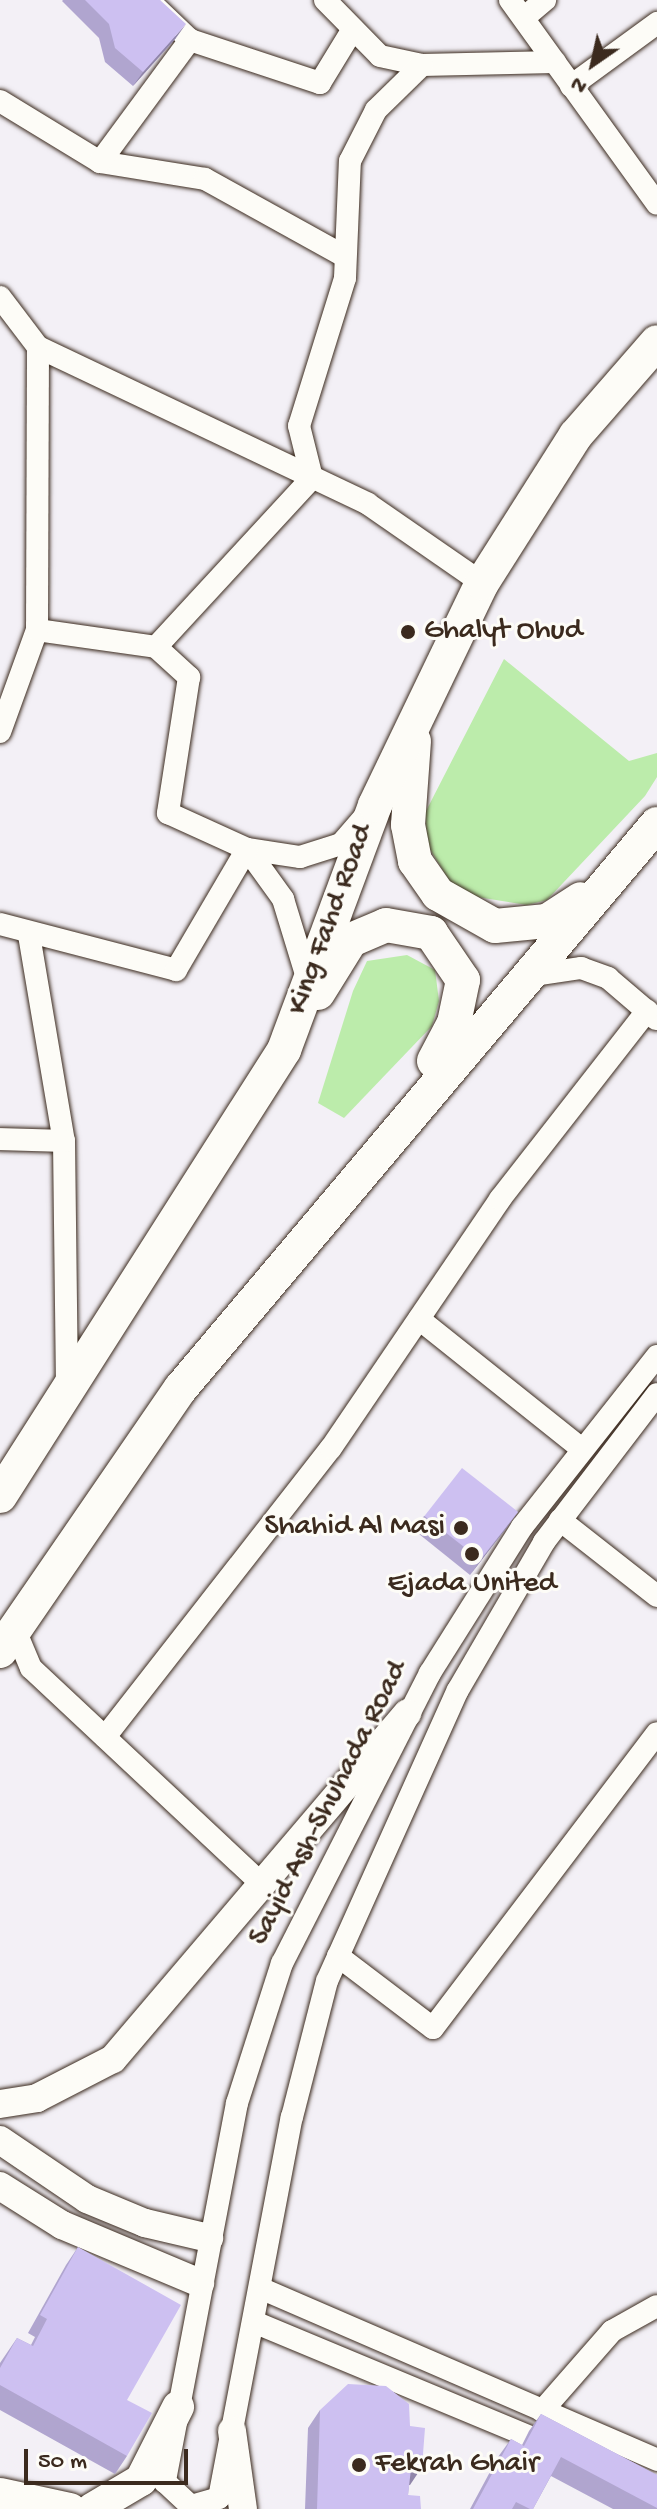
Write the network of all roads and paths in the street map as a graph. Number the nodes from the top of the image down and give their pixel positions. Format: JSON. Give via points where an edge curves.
{"nodes":[{"id":1,"x":148,"y":0,"type":"edge"},
{"id":2,"x":325,"y":0,"type":"edge"},
{"id":3,"x":510,"y":0,"type":"edge"},
{"id":4,"x":545,"y":0,"type":"edge"},
{"id":5,"x":526,"y":16,"type":"junction"},
{"id":6,"x":657,"y":23,"type":"edge"},
{"id":7,"x":353,"y":29,"type":"junction"},
{"id":8,"x":190,"y":40,"type":"junction"},
{"id":9,"x":555,"y":62,"type":"junction"},
{"id":10,"x":422,"y":65,"type":"junction"},
{"id":11,"x":571,"y":86,"type":"junction"},
{"id":12,"x":0,"y":101,"type":"edge"},
{"id":13,"x":100,"y":162,"type":"junction"},
{"id":14,"x":657,"y":204,"type":"edge"},
{"id":15,"x":342,"y":255,"type":"junction"},
{"id":16,"x":0,"y":297,"type":"edge"},
{"id":17,"x":657,"y":342,"type":"edge"},
{"id":18,"x":38,"y":347,"type":"junction"},
{"id":19,"x":312,"y":478,"type":"junction"},
{"id":20,"x":482,"y":583,"type":"junction"},
{"id":21,"x":37,"y":630,"type":"junction"},
{"id":22,"x":156,"y":647,"type":"junction"},
{"id":23,"x":419,"y":713,"type":"junction"},
{"id":24,"x":0,"y":732,"type":"edge"},
{"id":25,"x":375,"y":805,"type":"junction"},
{"id":26,"x":657,"y":824,"type":"edge"},
{"id":27,"x":247,"y":849,"type":"junction"},
{"id":28,"x":619,"y":873,"type":"junction"},
{"id":29,"x":0,"y":924,"type":"edge"},
{"id":30,"x":29,"y":935,"type":"junction"},
{"id":31,"x":519,"y":980,"type":"junction"},
{"id":32,"x":308,"y":981,"type":"junction"},
{"id":33,"x":652,"y":1016,"type":"edge"},
{"id":34,"x":284,"y":1050,"type":"junction"},
{"id":35,"x":407,"y":1115,"type":"junction"},
{"id":36,"x":0,"y":1139,"type":"edge"},
{"id":37,"x":64,"y":1141,"type":"junction"},
{"id":38,"x":419,"y":1319,"type":"junction"},
{"id":39,"x":657,"y":1356,"type":"edge"},
{"id":40,"x":657,"y":1394,"type":"edge"},
{"id":41,"x":67,"y":1396,"type":"junction"},
{"id":42,"x":582,"y":1449,"type":"junction"},
{"id":43,"x":0,"y":1496,"type":"edge"},
{"id":44,"x":560,"y":1520,"type":"junction"},
{"id":45,"x":657,"y":1596,"type":"edge"},
{"id":46,"x":8,"y":1640,"type":"edge"},
{"id":47,"x":407,"y":1713,"type":"junction"},
{"id":48,"x":657,"y":1733,"type":"edge"},
{"id":49,"x":105,"y":1737,"type":"junction"},
{"id":50,"x":261,"y":1883,"type":"junction"},
{"id":51,"x":338,"y":1956,"type":"junction"},
{"id":52,"x":0,"y":2104,"type":"edge"},
{"id":53,"x":0,"y":2140,"type":"edge"},
{"id":54,"x":0,"y":2186,"type":"edge"},
{"id":55,"x":209,"y":2238,"type":"junction"},
{"id":56,"x":200,"y":2283,"type":"junction"},
{"id":57,"x":260,"y":2288,"type":"junction"},
{"id":58,"x":657,"y":2306,"type":"edge"},
{"id":59,"x":254,"y":2322,"type":"junction"},
{"id":60,"x":178,"y":2407,"type":"junction"},
{"id":61,"x":542,"y":2411,"type":"junction"},
{"id":62,"x":232,"y":2431,"type":"joint"},
{"id":63,"x":582,"y":2458,"type":"edge"},
{"id":64,"x":657,"y":2460,"type":"edge"},
{"id":65,"x":0,"y":2495,"type":"edge"},
{"id":66,"x":231,"y":2504,"type":"edge"},
{"id":67,"x":23,"y":2509,"type":"edge"},
{"id":68,"x":70,"y":2509,"type":"edge"},
{"id":69,"x":92,"y":2509,"type":"edge"}],
"edges":[{"from":1,"to":8,"type":"street"},
{"from":2,"to":7,"type":"street"},
{"from":3,"to":5,"type":"street"},
{"from":4,"to":5,"type":"street"},
{"from":5,"to":9,"type":"street"},
{"from":6,"to":11,"type":"street"},
{"from":7,"to":8,"type":"street","via":[[320,83]]},
{"from":7,"to":10,"type":"street","via":[[380,56]]},
{"from":8,"to":13,"type":"street"},
{"from":9,"to":10,"type":"street"},
{"from":9,"to":11,"type":"street"},
{"from":10,"to":15,"type":"street","via":[[376,110],[350,161]]},
{"from":11,"to":14,"type":"street"},
{"from":12,"to":13,"type":"street"},
{"from":13,"to":15,"type":"street","via":[[205,179]]},
{"from":15,"to":19,"type":"street","via":[[345,278],[300,418]]},
{"from":16,"to":18,"type":"street"},
{"from":17,"to":20,"type":"main road","name":"King Fahd Road","via":[[576,435]]},
{"from":18,"to":19,"type":"street"},
{"from":18,"to":21,"type":"street"},
{"from":19,"to":20,"type":"street","via":[[368,504]]},
{"from":19,"to":22,"type":"street"},
{"from":20,"to":23,"type":"main road","name":"King Fahd Road"},
{"from":21,"to":22,"type":"street"},
{"from":21,"to":24,"type":"street"},
{"from":22,"to":27,"type":"street","via":[[189,677],[168,813]]},
{"from":23,"to":25,"type":"main road","name":"King Fahd Road"},
{"from":23,"to":28,"type":"main road","via":[[408,825],[415,861],[438,894],[495,926],[547,921]]},
{"from":25,"to":27,"type":"street","via":[[341,844],[300,857]]},
{"from":25,"to":32,"type":"main road","name":"King Fahd Road"},
{"from":26,"to":28,"type":"main road"},
{"from":27,"to":30,"type":"street","via":[[176,970]]},
{"from":27,"to":32,"type":"street","via":[[283,899]]},
{"from":28,"to":31,"type":"main road"},
{"from":29,"to":30,"type":"street"},
{"from":30,"to":37,"type":"street"},
{"from":31,"to":33,"type":"street","via":[[561,966],[581,968],[608,978]]},
{"from":31,"to":35,"type":"main road"},
{"from":32,"to":34,"type":"main road","name":"King Fahd Road"},
{"from":33,"to":38,"type":"street","via":[[500,1199]]},
{"from":34,"to":35,"type":"main road","via":[[351,940],[386,925],[431,933],[463,980],[454,1023]]},
{"from":34,"to":41,"type":"main road","name":"King Fahd Road"},
{"from":35,"to":46,"type":"main road","via":[[181,1388]]},
{"from":36,"to":37,"type":"street"},
{"from":37,"to":41,"type":"street"},
{"from":38,"to":42,"type":"street"},
{"from":38,"to":49,"type":"street","via":[[331,1448]]},
{"from":39,"to":42,"type":"street","name":"Sayid Ash-Shuhada Road"},
{"from":40,"to":44,"type":"street","name":"Sayid Ash-Shuhada Road"},
{"from":41,"to":43,"type":"main road","name":"King Fahd Road"},
{"from":42,"to":47,"type":"street","name":"Sayid Ash-Shuhada Road","via":[[522,1527]]},
{"from":44,"to":45,"type":"street"},
{"from":44,"to":51,"type":"street","name":"Sayid Ash-Shuhada Road","via":[[458,1690]]},
{"from":46,"to":49,"type":"street"},
{"from":47,"to":50,"type":"street"},
{"from":47,"to":55,"type":"street","name":"Sayid Ash-Shuhada Road","via":[[282,1963],[237,2103]]},
{"from":48,"to":51,"type":"street","via":[[433,2028]]},
{"from":49,"to":50,"type":"street"},
{"from":50,"to":52,"type":"street","via":[[113,2059],[37,2098]]},
{"from":51,"to":57,"type":"street","name":"Sayid Ash-Shuhada Road","via":[[292,2117]]},
{"from":53,"to":55,"type":"street","via":[[87,2199]]},
{"from":54,"to":56,"type":"street","via":[[62,2225]]},
{"from":55,"to":56,"type":"street","name":"Sayid Ash-Shuhada Road"},
{"from":56,"to":60,"type":"street","name":"Sayid Ash-Shuhada Road"},
{"from":57,"to":59,"type":"street","name":"Sayid Ash-Shuhada Road"},
{"from":57,"to":61,"type":"street"},
{"from":58,"to":61,"type":"street","via":[[612,2331]]},
{"from":59,"to":62,"type":"street","name":"Sayid Ash-Shuhada Road"},
{"from":59,"to":63,"type":"street"},
{"from":60,"to":66,"type":"street","name":"Sayid Ash-Shuhada Road","via":[[165,2482],[191,2506]]},
{"from":60,"to":69,"type":"main road","via":[[141,2480]]},
{"from":61,"to":64,"type":"street"},
{"from":62,"to":66,"type":"street"},
{"from":65,"to":67,"type":"main road"},
{"from":65,"to":68,"type":"main road"}]}
